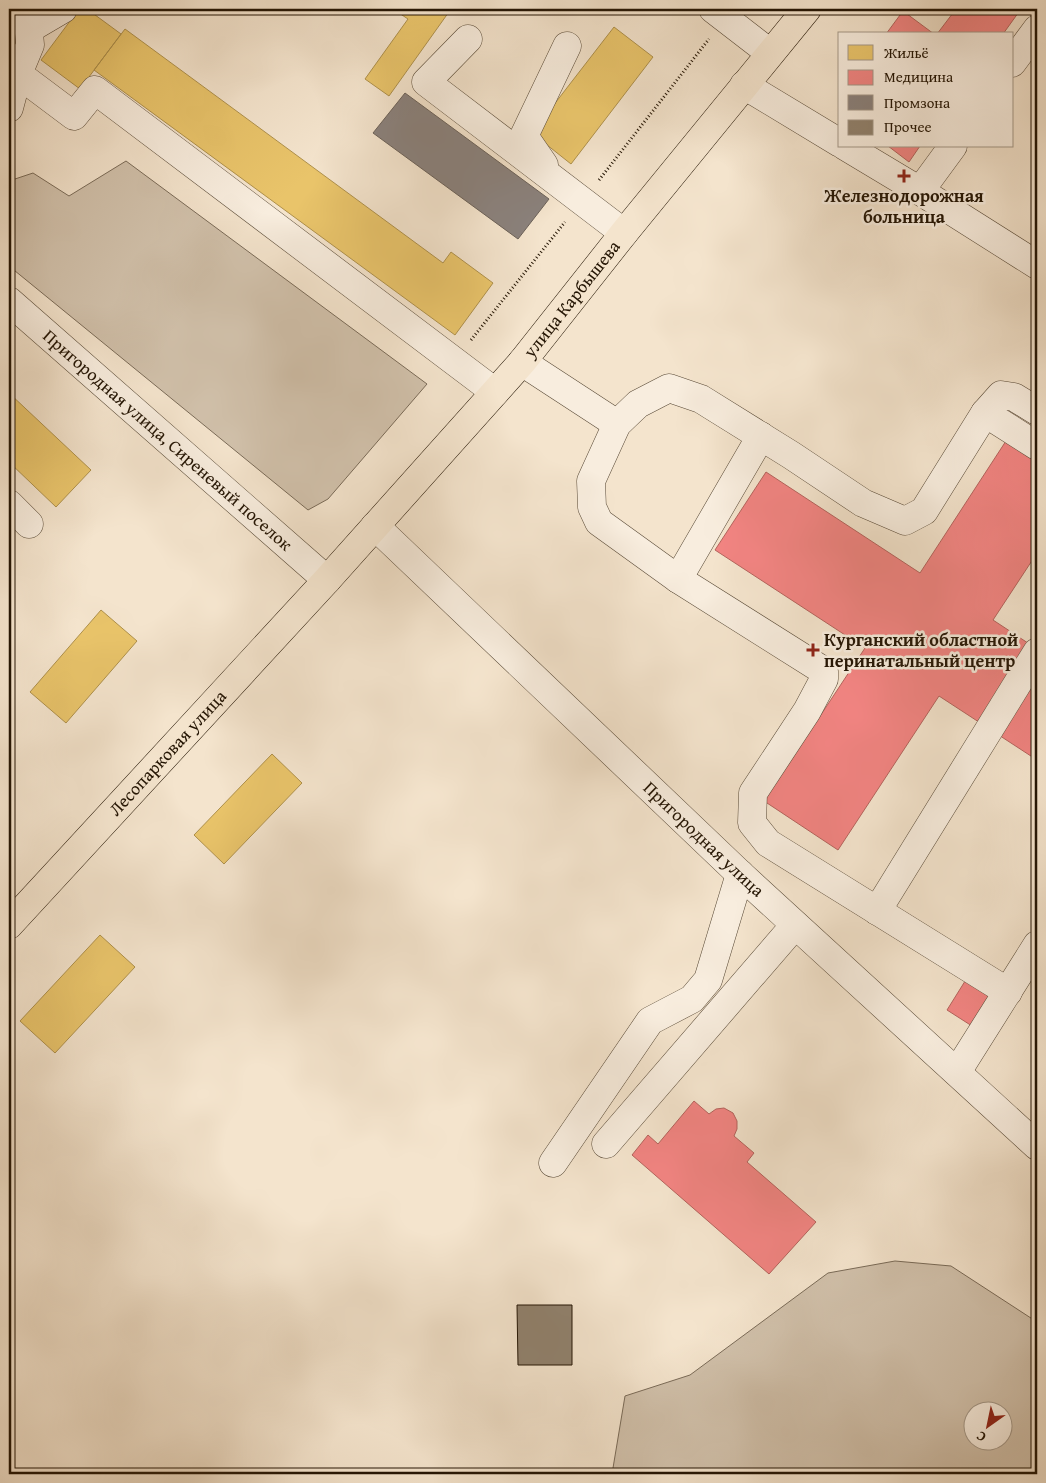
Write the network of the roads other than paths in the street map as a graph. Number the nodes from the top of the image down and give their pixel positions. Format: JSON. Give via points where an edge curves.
{"nodes":[{"id":1,"x":63,"y":9,"type":"edge"},
{"id":2,"x":713,"y":9,"type":"edge"},
{"id":3,"x":807,"y":9,"type":"edge"},
{"id":4,"x":28,"y":19,"type":"edge"},
{"id":5,"x":1037,"y":28,"type":"edge"},
{"id":6,"x":468,"y":40,"type":"dead end"},
{"id":7,"x":567,"y":46,"type":"dead end"},
{"id":8,"x":770,"y":53,"type":"junction"},
{"id":9,"x":1014,"y":60,"type":"edge"},
{"id":10,"x":18,"y":74,"type":"junction"},
{"id":11,"x":744,"y":85,"type":"junction"},
{"id":12,"x":9,"y":108,"type":"edge"},
{"id":13,"x":838,"y":142,"type":"edge"},
{"id":14,"x":848,"y":148,"type":"edge"},
{"id":15,"x":952,"y":148,"type":"edge"},
{"id":16,"x":555,"y":180,"type":"junction"},
{"id":17,"x":920,"y":192,"type":"junction"},
{"id":18,"x":624,"y":233,"type":"junction"},
{"id":19,"x":1037,"y":266,"type":"edge"},
{"id":20,"x":9,"y":303,"type":"edge"},
{"id":21,"x":522,"y":362,"type":"junction"},
{"id":22,"x":495,"y":392,"type":"junction"},
{"id":23,"x":1037,"y":411,"type":"edge"},
{"id":24,"x":985,"y":413,"type":"junction"},
{"id":25,"x":617,"y":424,"type":"junction"},
{"id":26,"x":761,"y":436,"type":"junction"},
{"id":27,"x":1037,"y":446,"type":"edge"},
{"id":28,"x":9,"y":504,"type":"edge"},
{"id":29,"x":29,"y":524,"type":"dead end"},
{"id":30,"x":375,"y":526,"type":"junction"},
{"id":31,"x":678,"y":579,"type":"junction"},
{"id":32,"x":327,"y":580,"type":"junction"},
{"id":33,"x":1037,"y":652,"type":"edge"},
{"id":34,"x":740,"y":874,"type":"junction"},
{"id":35,"x":877,"y":910,"type":"junction"},
{"id":36,"x":9,"y":925,"type":"edge"},
{"id":37,"x":794,"y":925,"type":"junction"},
{"id":38,"x":1037,"y":944,"type":"edge"},
{"id":39,"x":1008,"y":992,"type":"junction"},
{"id":40,"x":957,"y":1072,"type":"junction"},
{"id":41,"x":606,"y":1144,"type":"dead end"},
{"id":42,"x":1037,"y":1146,"type":"edge"},
{"id":43,"x":552,"y":1163,"type":"dead end"}],
"edges":[{"from":1,"to":4,"type":"street"},
{"from":2,"to":8,"type":"street"},
{"from":3,"to":8,"type":"main road","name":"улица Карбышева"},
{"from":4,"to":10,"type":"street","via":[[30,45]]},
{"from":5,"to":9,"type":"street"},
{"from":6,"to":16,"type":"street","via":[[426,82]]},
{"from":7,"to":16,"type":"street","via":[[524,136]]},
{"from":8,"to":11,"type":"main road","name":"улица Карбышева"},
{"from":10,"to":12,"type":"street"},
{"from":10,"to":22,"type":"street","via":[[74,116],[95,90]]},
{"from":11,"to":13,"type":"street"},
{"from":11,"to":18,"type":"main road","name":"улица Карбышева"},
{"from":14,"to":17,"type":"street"},
{"from":15,"to":17,"type":"street"},
{"from":16,"to":18,"type":"street"},
{"from":17,"to":19,"type":"street"},
{"from":18,"to":21,"type":"main road","name":"улица Карбышева"},
{"from":20,"to":32,"type":"street","name":"Пригородная улица, Сиреневый поселок"},
{"from":21,"to":22,"type":"main road","name":"улица Карбышева"},
{"from":21,"to":25,"type":"street"},
{"from":22,"to":30,"type":"main road","name":"улица Карбышева"},
{"from":23,"to":24,"type":"street","via":[[1014,397],[1001,396]]},
{"from":24,"to":26,"type":"street","via":[[924,511],[904,521],[863,503]]},
{"from":24,"to":27,"type":"street"},
{"from":25,"to":26,"type":"street","via":[[638,404],[669,388],[701,399]]},
{"from":25,"to":31,"type":"street","via":[[591,481],[592,507],[599,522]]},
{"from":26,"to":31,"type":"street"},
{"from":28,"to":29,"type":"street"},
{"from":30,"to":32,"type":"main road","name":"улица Карбышева"},
{"from":30,"to":34,"type":"street","name":"Пригородная улица"},
{"from":31,"to":35,"type":"street","via":[[824,671],[824,679],[807,711],[753,793],[752,823],[768,843]]},
{"from":32,"to":36,"type":"main road","name":"Лесопарковая улица"},
{"from":33,"to":35,"type":"street"},
{"from":34,"to":37,"type":"street","name":"Пригородная улица"},
{"from":34,"to":43,"type":"street","via":[[708,980],[692,1000],[650,1021]]},
{"from":35,"to":39,"type":"street"},
{"from":37,"to":40,"type":"street","name":"Пригородная улица"},
{"from":37,"to":41,"type":"street"},
{"from":38,"to":39,"type":"street"},
{"from":39,"to":40,"type":"street"},
{"from":40,"to":42,"type":"street","name":"Пригородная улица"}]}
